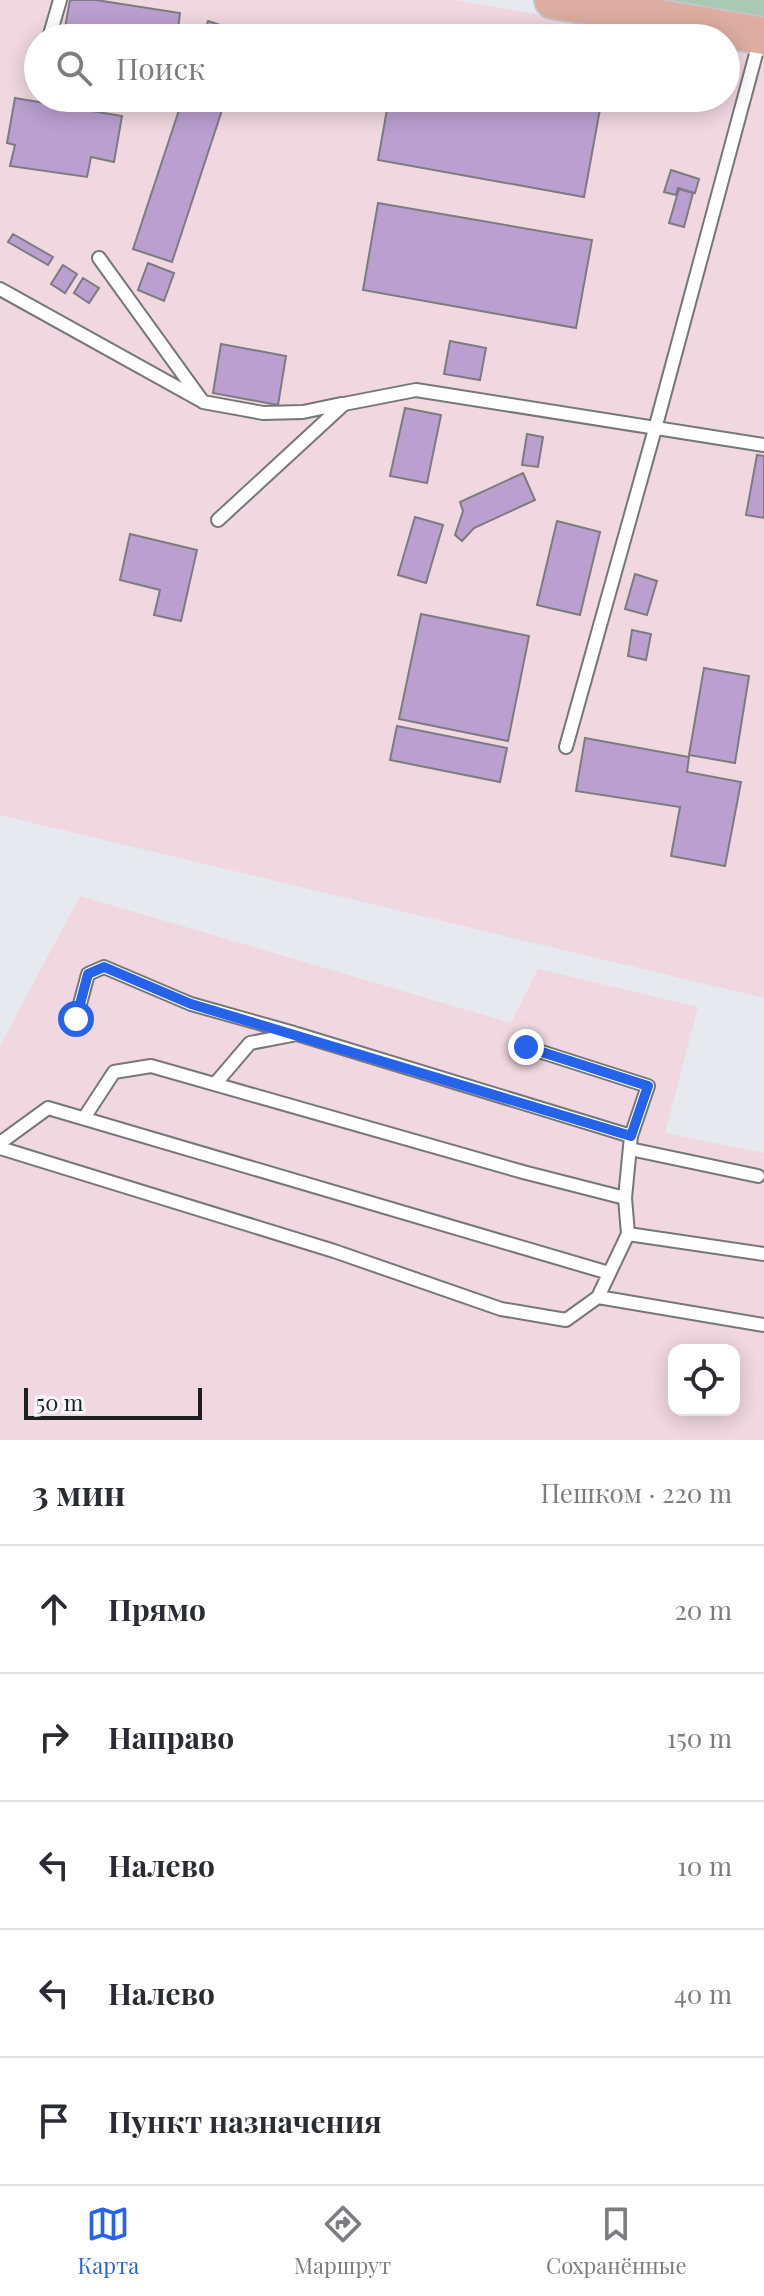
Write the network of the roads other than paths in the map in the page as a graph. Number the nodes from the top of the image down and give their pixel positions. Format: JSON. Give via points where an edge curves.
{"nodes":[{"id":1,"x":60,"y":0,"type":"edge"},
{"id":2,"x":553,"y":0,"type":"edge"},
{"id":3,"x":53,"y":24,"type":"edge"},
{"id":4,"x":692,"y":24,"type":"edge"},
{"id":5,"x":740,"y":32,"type":"edge"},
{"id":6,"x":762,"y":36,"type":"edge"},
{"id":7,"x":99,"y":258,"type":"dead end"},
{"id":8,"x":0,"y":289,"type":"edge"},
{"id":9,"x":203,"y":402,"type":"junction"},
{"id":10,"x":344,"y":404,"type":"junction"},
{"id":11,"x":655,"y":429,"type":"junction"},
{"id":12,"x":764,"y":445,"type":"edge"},
{"id":13,"x":218,"y":520,"type":"dead end"},
{"id":14,"x":566,"y":747,"type":"dead end"},
{"id":15,"x":76,"y":1019,"type":"dead end"},
{"id":16,"x":297,"y":1034,"type":"junction"},
{"id":17,"x":526,"y":1047,"type":"dead end"},
{"id":18,"x":215,"y":1084,"type":"junction"},
{"id":19,"x":84,"y":1118,"type":"junction"},
{"id":20,"x":631,"y":1136,"type":"junction"},
{"id":21,"x":0,"y":1145,"type":"edge"},
{"id":22,"x":630,"y":1149,"type":"junction"},
{"id":23,"x":758,"y":1176,"type":"dead end"},
{"id":24,"x":625,"y":1198,"type":"junction"},
{"id":25,"x":628,"y":1234,"type":"junction"},
{"id":26,"x":764,"y":1254,"type":"edge"},
{"id":27,"x":609,"y":1273,"type":"junction"},
{"id":28,"x":598,"y":1297,"type":"junction"},
{"id":29,"x":764,"y":1325,"type":"edge"}],
"edges":[{"from":1,"to":3,"type":"lane"},
{"from":2,"to":4,"type":"main road"},
{"from":5,"to":6,"type":"main road"},
{"from":6,"to":11,"type":"lane"},
{"from":7,"to":9,"type":"lane"},
{"from":8,"to":9,"type":"lane"},
{"from":9,"to":10,"type":"lane","via":[[263,413]]},
{"from":10,"to":11,"type":"lane","via":[[416,390]]},
{"from":10,"to":13,"type":"lane"},
{"from":11,"to":12,"type":"lane"},
{"from":11,"to":14,"type":"lane"},
{"from":15,"to":16,"type":"lane","via":[[88,974],[104,967],[191,1004]]},
{"from":16,"to":18,"type":"lane","via":[[250,1043]]},
{"from":16,"to":20,"type":"lane"},
{"from":17,"to":20,"type":"lane","via":[[648,1086]]},
{"from":18,"to":19,"type":"lane","via":[[151,1066],[114,1072]]},
{"from":18,"to":24,"type":"lane"},
{"from":19,"to":21,"type":"lane","via":[[48,1108]]},
{"from":19,"to":27,"type":"lane"},
{"from":20,"to":22,"type":"lane"},
{"from":21,"to":28,"type":"lane","via":[[501,1309],[566,1320]]},
{"from":22,"to":23,"type":"lane"},
{"from":22,"to":24,"type":"lane"},
{"from":24,"to":25,"type":"lane"},
{"from":25,"to":26,"type":"lane"},
{"from":25,"to":27,"type":"lane"},
{"from":27,"to":28,"type":"lane"},
{"from":28,"to":29,"type":"lane"}]}
